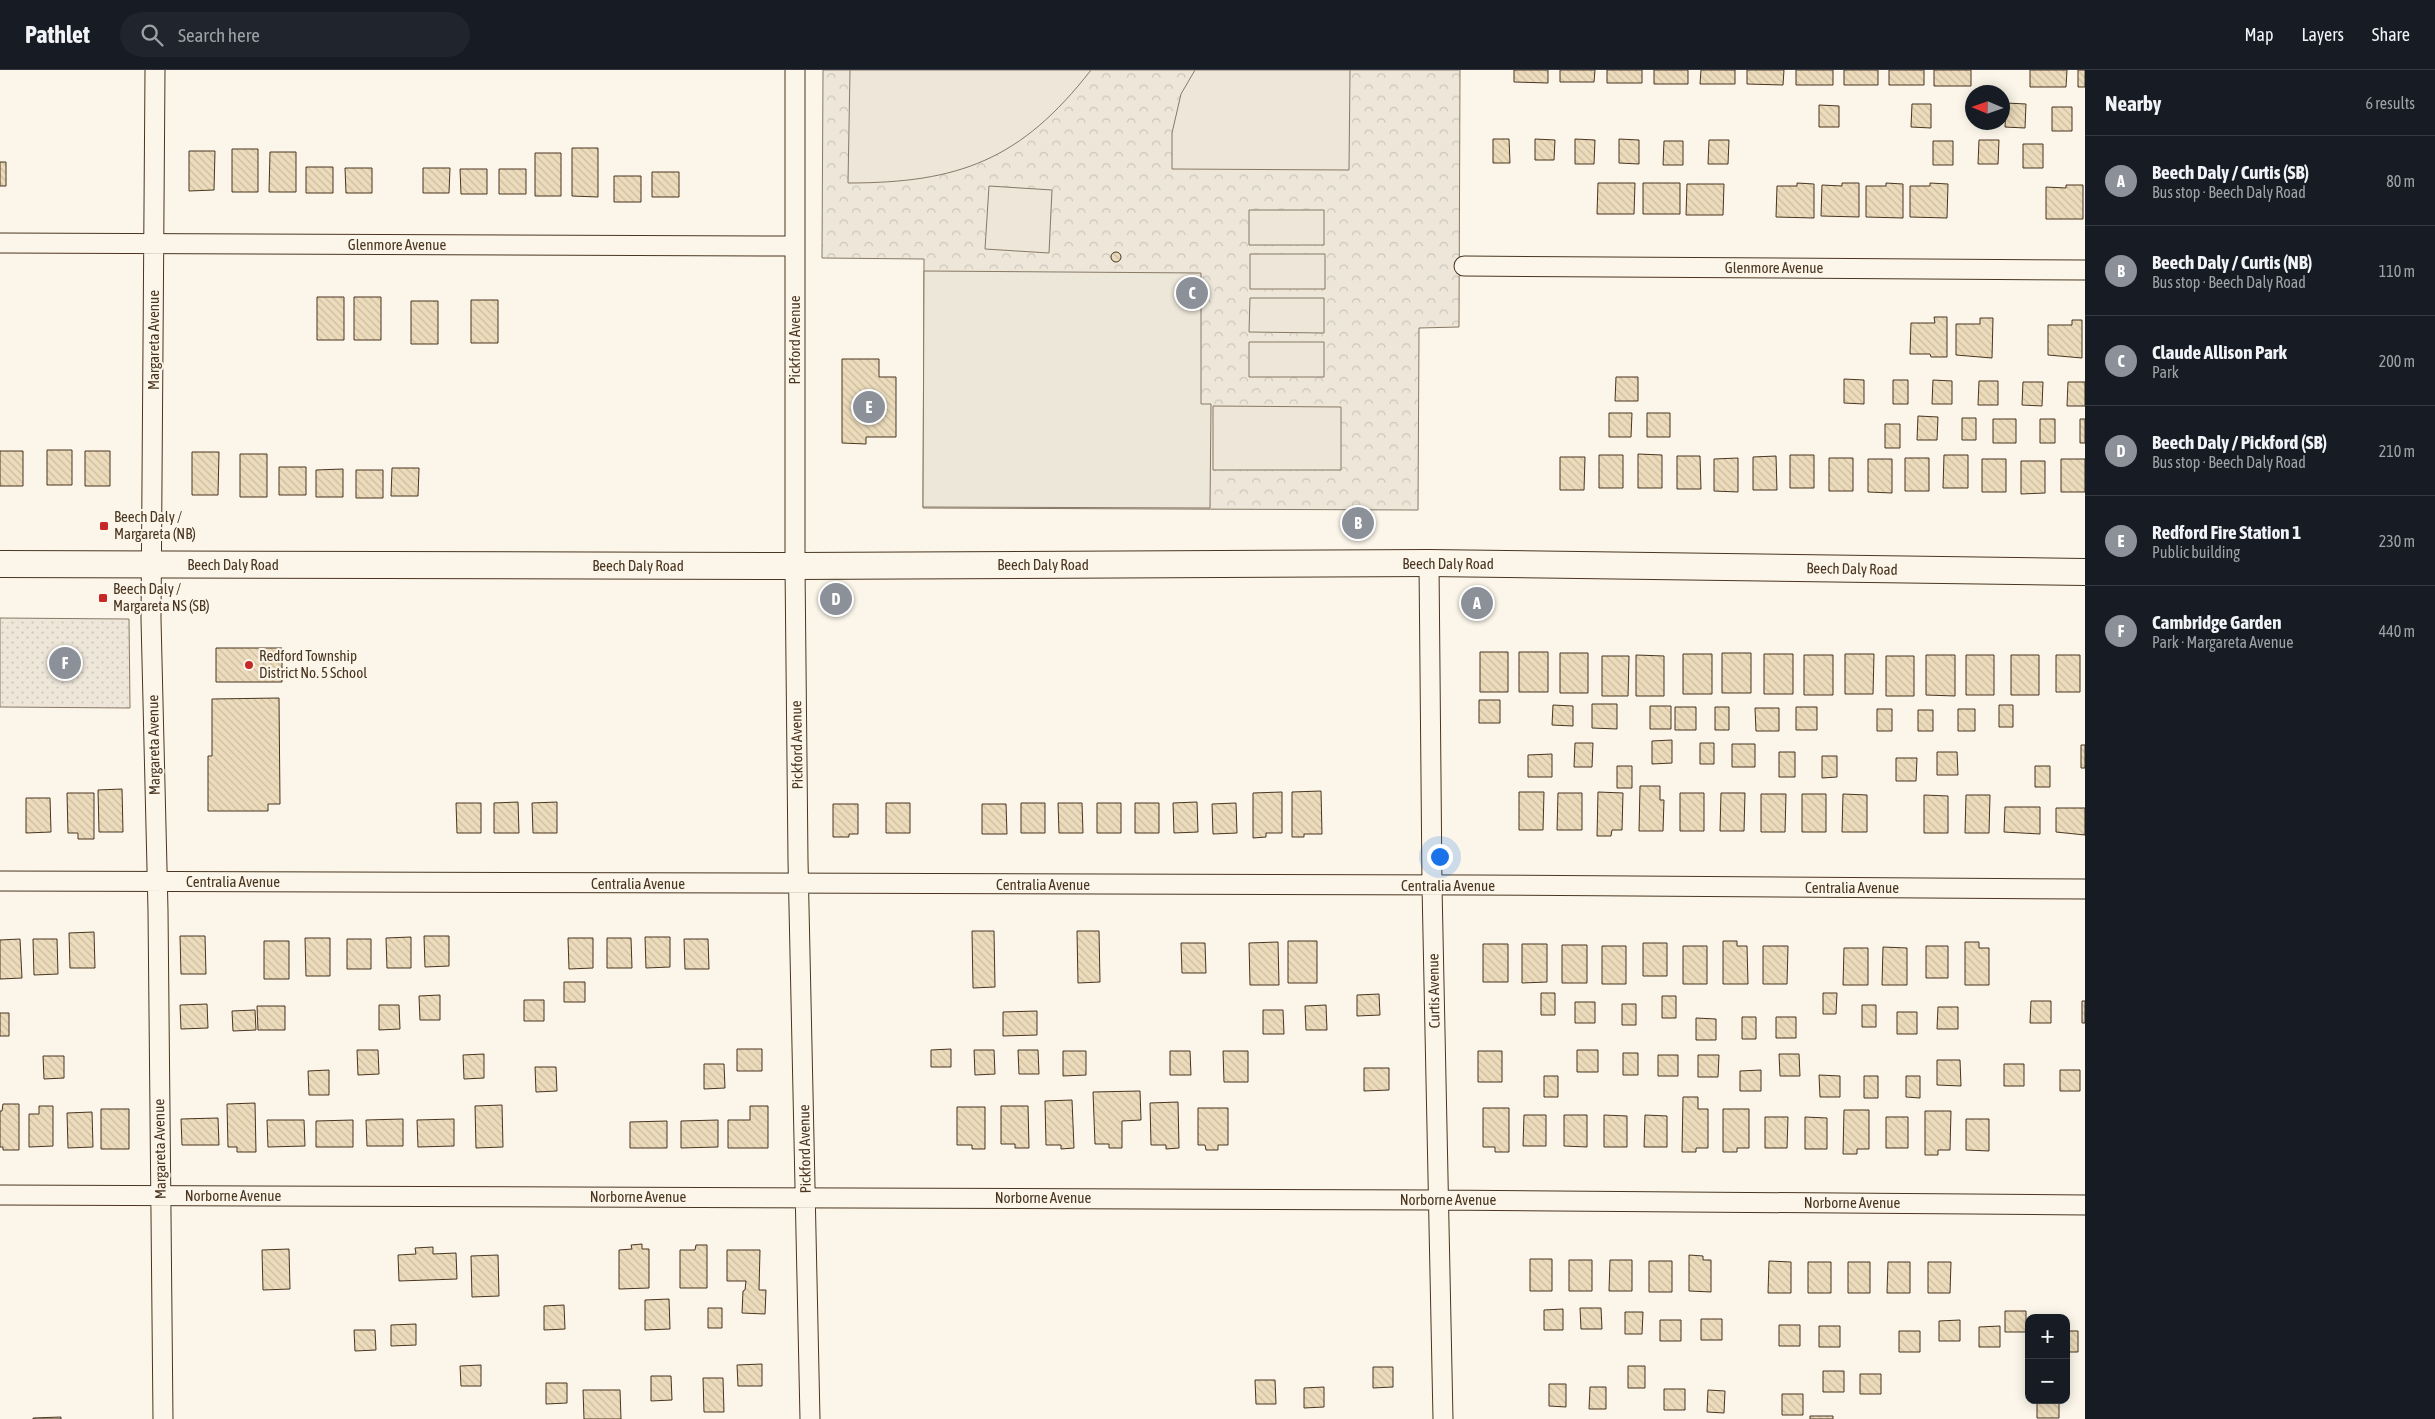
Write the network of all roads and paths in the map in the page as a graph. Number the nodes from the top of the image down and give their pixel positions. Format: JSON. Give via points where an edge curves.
{"nodes":[{"id":1,"x":155,"y":70,"type":"edge"},
{"id":2,"x":795,"y":70,"type":"edge"},
{"id":3,"x":0,"y":243,"type":"edge"},
{"id":4,"x":154,"y":244,"type":"junction"},
{"id":5,"x":795,"y":246,"type":"junction"},
{"id":6,"x":1464,"y":266,"type":"dead end"},
{"id":7,"x":2085,"y":270,"type":"edge"},
{"id":8,"x":1429,"y":563,"type":"junction"},
{"id":9,"x":0,"y":564,"type":"edge"},
{"id":10,"x":152,"y":565,"type":"junction"},
{"id":11,"x":795,"y":566,"type":"junction"},
{"id":12,"x":2085,"y":572,"type":"edge"},
{"id":13,"x":0,"y":881,"type":"edge"},
{"id":14,"x":158,"y":882,"type":"junction"},
{"id":15,"x":798,"y":885,"type":"junction"},
{"id":16,"x":1432,"y":886,"type":"junction"},
{"id":17,"x":2085,"y":889,"type":"edge"},
{"id":18,"x":0,"y":1195,"type":"edge"},
{"id":19,"x":161,"y":1195,"type":"junction"},
{"id":20,"x":806,"y":1198,"type":"junction"},
{"id":21,"x":1439,"y":1200,"type":"junction"},
{"id":22,"x":2085,"y":1205,"type":"edge"},
{"id":23,"x":163,"y":1419,"type":"edge"},
{"id":24,"x":810,"y":1419,"type":"edge"},
{"id":25,"x":1443,"y":1419,"type":"edge"}],
"edges":[{"from":1,"to":4,"type":"street","name":"Margareta Avenue"},
{"from":2,"to":5,"type":"street","name":"Pickford Avenue"},
{"from":3,"to":4,"type":"street","name":"Glenmore Avenue"},
{"from":4,"to":5,"type":"street","name":"Glenmore Avenue"},
{"from":4,"to":10,"type":"street","name":"Margareta Avenue"},
{"from":5,"to":11,"type":"street","name":"Pickford Avenue"},
{"from":6,"to":7,"type":"street","name":"Glenmore Avenue"},
{"from":8,"to":11,"type":"main road","name":"Beech Daly Road"},
{"from":8,"to":12,"type":"main road","name":"Beech Daly Road"},
{"from":8,"to":16,"type":"street","name":"Curtis Avenue"},
{"from":9,"to":10,"type":"main road","name":"Beech Daly Road"},
{"from":10,"to":11,"type":"main road","name":"Beech Daly Road"},
{"from":10,"to":14,"type":"street","name":"Margareta Avenue"},
{"from":11,"to":15,"type":"street","name":"Pickford Avenue"},
{"from":13,"to":14,"type":"street","name":"Centralia Avenue"},
{"from":14,"to":15,"type":"street","name":"Centralia Avenue"},
{"from":14,"to":19,"type":"street","name":"Margareta Avenue"},
{"from":15,"to":16,"type":"street","name":"Centralia Avenue"},
{"from":15,"to":20,"type":"street","name":"Pickford Avenue"},
{"from":16,"to":17,"type":"street","name":"Centralia Avenue"},
{"from":16,"to":21,"type":"street","name":"Curtis Avenue"},
{"from":18,"to":19,"type":"street","name":"Norborne Avenue"},
{"from":19,"to":20,"type":"street","name":"Norborne Avenue"},
{"from":19,"to":23,"type":"street","name":"Margareta Avenue"},
{"from":20,"to":21,"type":"street","name":"Norborne Avenue"},
{"from":20,"to":24,"type":"street","name":"Pickford Avenue"},
{"from":21,"to":22,"type":"street","name":"Norborne Avenue"},
{"from":21,"to":25,"type":"street","name":"Curtis Avenue"}]}
